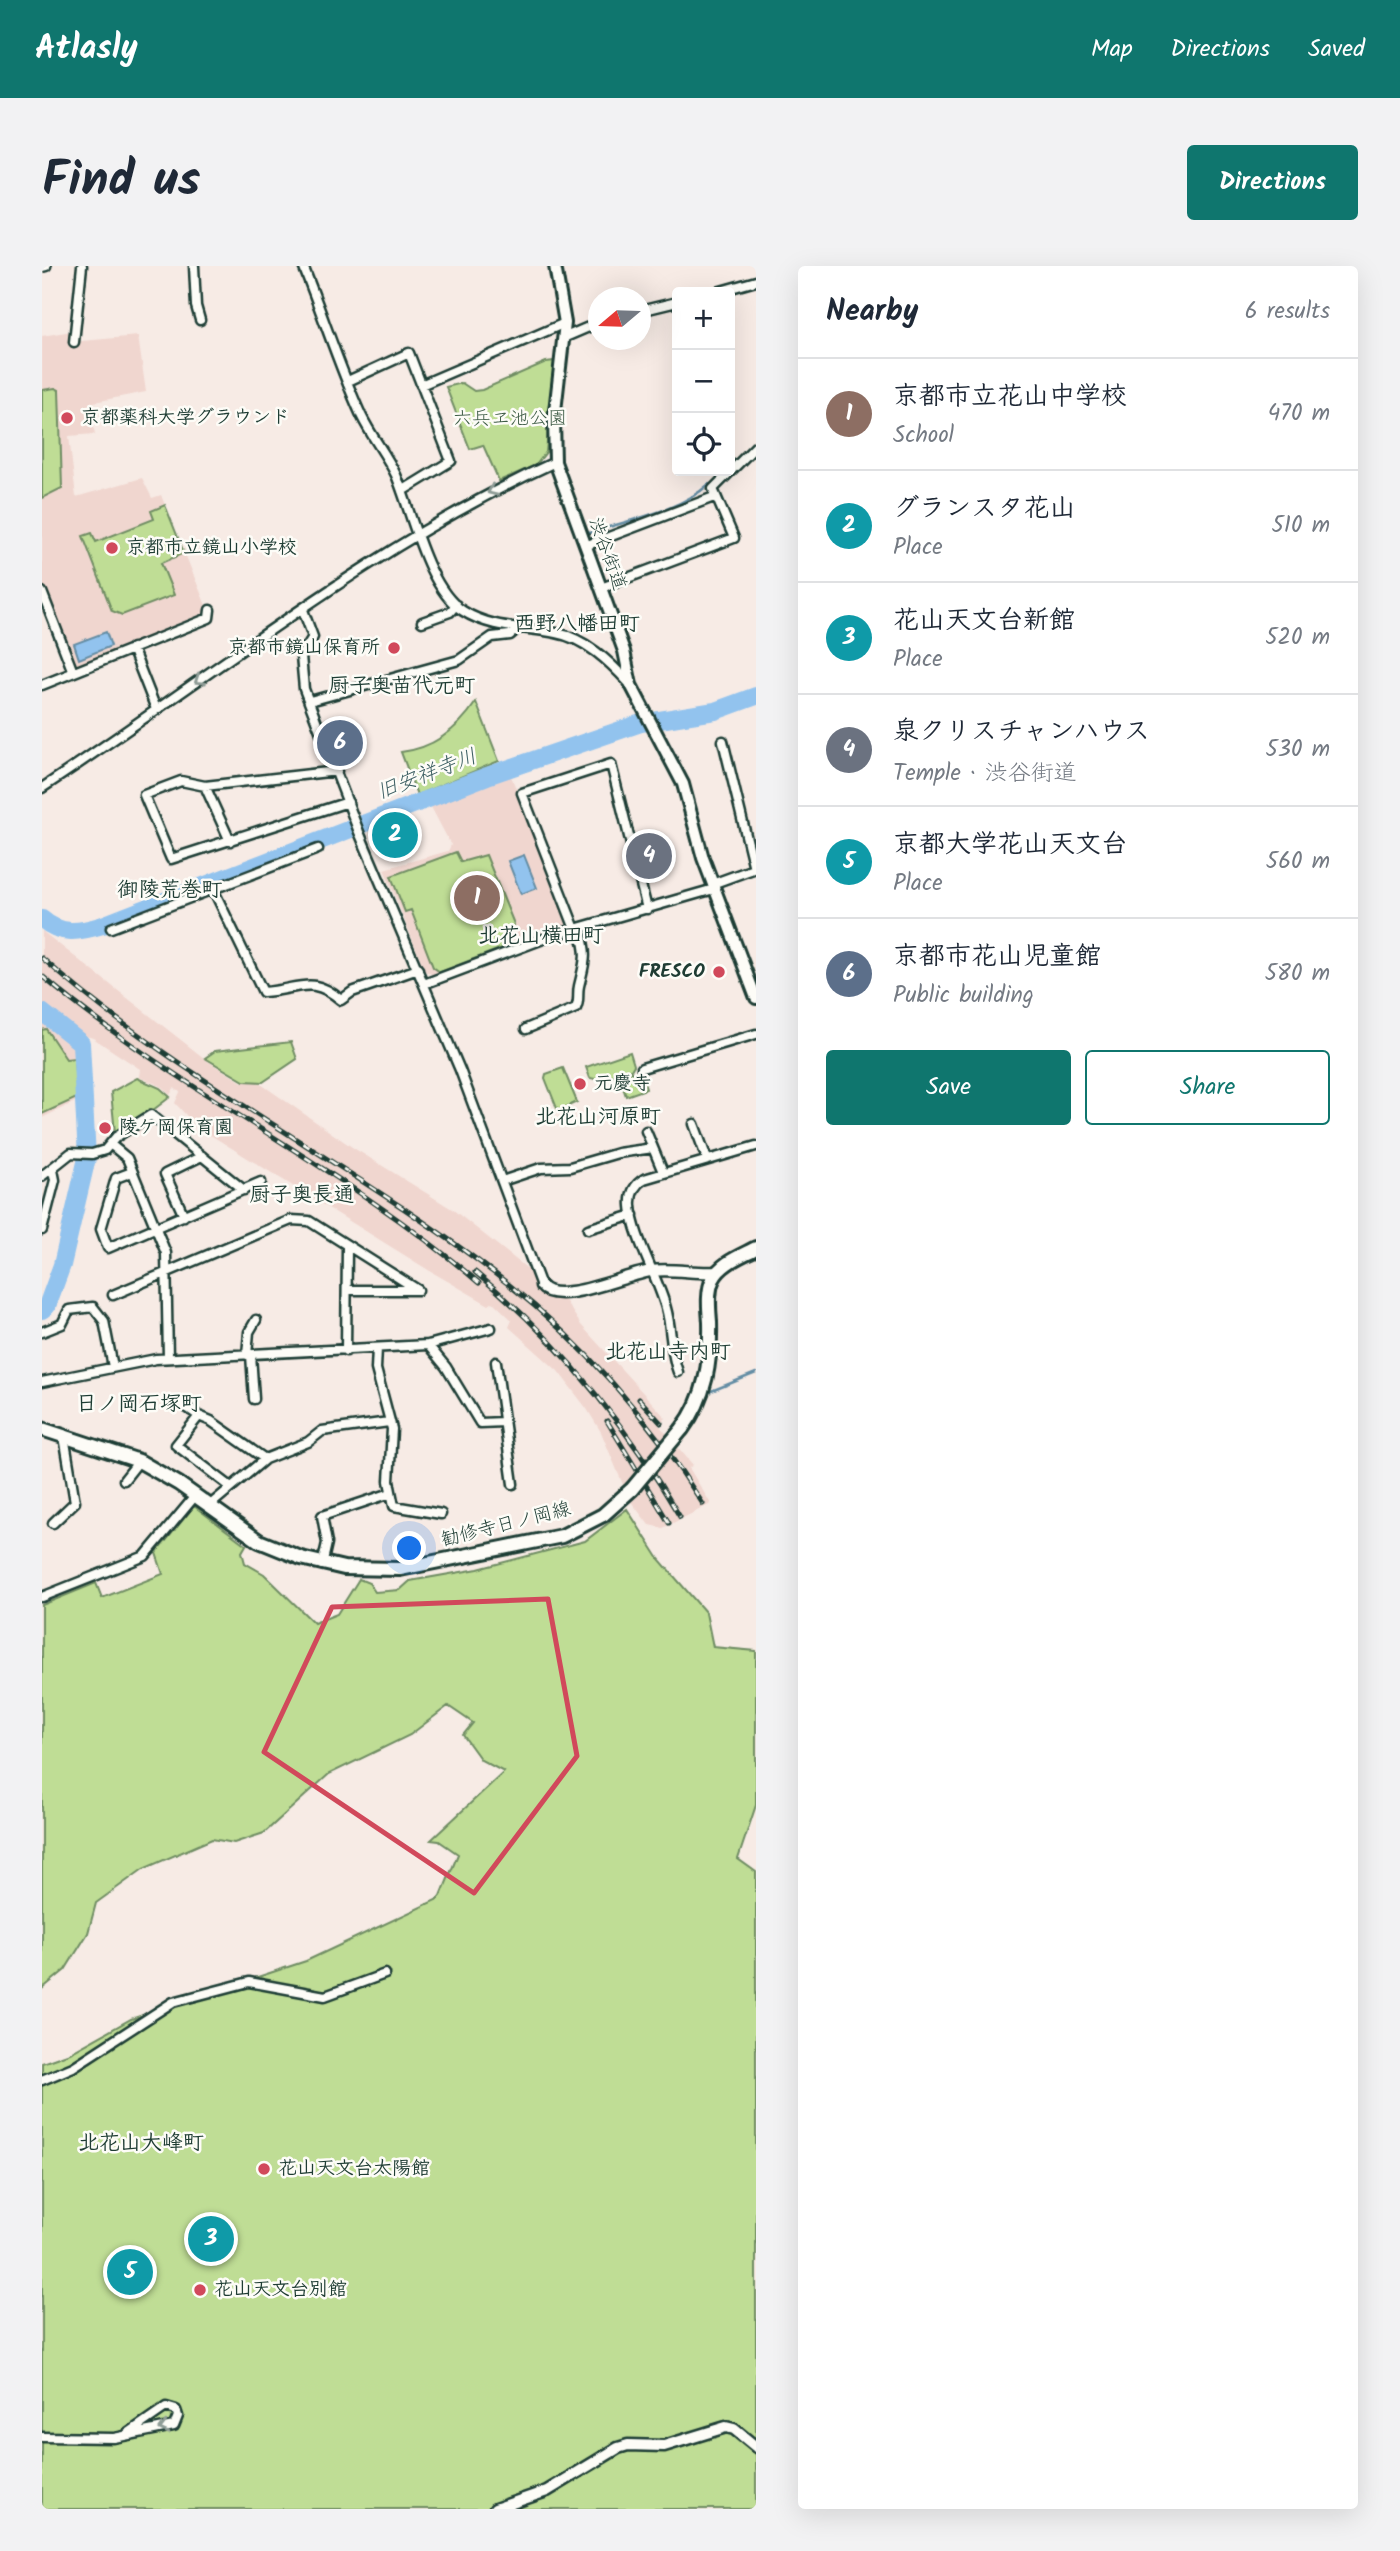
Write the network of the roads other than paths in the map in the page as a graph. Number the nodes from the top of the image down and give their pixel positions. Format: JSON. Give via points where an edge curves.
{"nodes":[{"id":1,"x":82,"y":266,"type":"edge"},
{"id":2,"x":194,"y":266,"type":"edge"},
{"id":3,"x":303,"y":266,"type":"edge"},
{"id":4,"x":555,"y":266,"type":"edge"},
{"id":5,"x":756,"y":281,"type":"edge"},
{"id":6,"x":735,"y":287,"type":"edge"},
{"id":7,"x":672,"y":303,"type":"edge"},
{"id":8,"x":651,"y":308,"type":"edge"},
{"id":9,"x":200,"y":320,"type":"dead end"},
{"id":10,"x":565,"y":323,"type":"junction"},
{"id":11,"x":588,"y":327,"type":"edge"},
{"id":12,"x":563,"y":338,"type":"junction"},
{"id":13,"x":74,"y":342,"type":"dead end"},
{"id":14,"x":348,"y":381,"type":"junction"},
{"id":15,"x":421,"y":385,"type":"junction"},
{"id":16,"x":756,"y":446,"type":"edge"},
{"id":17,"x":555,"y":462,"type":"junction"},
{"id":18,"x":402,"y":491,"type":"junction"},
{"id":19,"x":714,"y":497,"type":"junction"},
{"id":20,"x":416,"y":532,"type":"junction"},
{"id":21,"x":585,"y":546,"type":"junction"},
{"id":22,"x":601,"y":588,"type":"junction"},
{"id":23,"x":42,"y":592,"type":"edge"},
{"id":24,"x":456,"y":605,"type":"junction"},
{"id":25,"x":210,"y":610,"type":"dead end"},
{"id":26,"x":303,"y":610,"type":"junction"},
{"id":27,"x":422,"y":622,"type":"dead end"},
{"id":28,"x":517,"y":629,"type":"junction"},
{"id":29,"x":132,"y":648,"type":"junction"},
{"id":30,"x":73,"y":672,"type":"junction"},
{"id":31,"x":42,"y":685,"type":"edge"},
{"id":32,"x":632,"y":685,"type":"junction"},
{"id":33,"x":310,"y":701,"type":"junction"},
{"id":34,"x":156,"y":709,"type":"junction"},
{"id":35,"x":723,"y":741,"type":"dead end"},
{"id":36,"x":337,"y":771,"type":"junction"},
{"id":37,"x":205,"y":786,"type":"junction"},
{"id":38,"x":42,"y":788,"type":"edge"},
{"id":39,"x":348,"y":802,"type":"junction"},
{"id":40,"x":230,"y":841,"type":"junction"},
{"id":41,"x":318,"y":849,"type":"dead end"},
{"id":42,"x":755,"y":868,"type":"edge"},
{"id":43,"x":713,"y":886,"type":"junction"},
{"id":44,"x":214,"y":891,"type":"junction"},
{"id":45,"x":647,"y":909,"type":"junction"},
{"id":46,"x":111,"y":928,"type":"dead end"},
{"id":47,"x":577,"y":929,"type":"junction"},
{"id":48,"x":418,"y":969,"type":"junction"},
{"id":49,"x":424,"y":984,"type":"junction"},
{"id":50,"x":756,"y":998,"type":"edge"},
{"id":51,"x":526,"y":1029,"type":"dead end"},
{"id":52,"x":756,"y":1034,"type":"edge"},
{"id":53,"x":642,"y":1068,"type":"dead end"},
{"id":54,"x":694,"y":1124,"type":"dead end"},
{"id":55,"x":646,"y":1131,"type":"dead end"},
{"id":56,"x":110,"y":1144,"type":"junction"},
{"id":57,"x":756,"y":1146,"type":"edge"},
{"id":58,"x":653,"y":1147,"type":"junction"},
{"id":59,"x":202,"y":1156,"type":"junction"},
{"id":60,"x":707,"y":1159,"type":"junction"},
{"id":61,"x":53,"y":1170,"type":"junction"},
{"id":62,"x":132,"y":1171,"type":"junction"},
{"id":63,"x":663,"y":1172,"type":"junction"},
{"id":64,"x":42,"y":1177,"type":"edge"},
{"id":65,"x":502,"y":1181,"type":"junction"},
{"id":66,"x":261,"y":1182,"type":"dead end"},
{"id":67,"x":244,"y":1190,"type":"junction"},
{"id":68,"x":633,"y":1215,"type":"junction"},
{"id":69,"x":184,"y":1216,"type":"junction"},
{"id":70,"x":156,"y":1228,"type":"junction"},
{"id":71,"x":588,"y":1229,"type":"dead end"},
{"id":72,"x":42,"y":1230,"type":"edge"},
{"id":73,"x":347,"y":1247,"type":"junction"},
{"id":74,"x":756,"y":1248,"type":"edge"},
{"id":75,"x":653,"y":1270,"type":"junction"},
{"id":76,"x":718,"y":1272,"type":"junction"},
{"id":77,"x":167,"y":1273,"type":"junction"},
{"id":78,"x":541,"y":1286,"type":"joint"},
{"id":79,"x":347,"y":1290,"type":"junction"},
{"id":80,"x":113,"y":1295,"type":"dead end"},
{"id":81,"x":256,"y":1320,"type":"dead end"},
{"id":82,"x":491,"y":1328,"type":"dead end"},
{"id":83,"x":42,"y":1332,"type":"edge"},
{"id":84,"x":428,"y":1345,"type":"junction"},
{"id":85,"x":377,"y":1348,"type":"junction"},
{"id":86,"x":346,"y":1351,"type":"junction"},
{"id":87,"x":249,"y":1355,"type":"junction"},
{"id":88,"x":168,"y":1358,"type":"junction"},
{"id":89,"x":496,"y":1362,"type":"dead end"},
{"id":90,"x":113,"y":1367,"type":"junction"},
{"id":91,"x":678,"y":1372,"type":"dead end"},
{"id":92,"x":42,"y":1382,"type":"edge"},
{"id":93,"x":254,"y":1399,"type":"dead end"},
{"id":94,"x":180,"y":1402,"type":"dead end"},
{"id":95,"x":199,"y":1416,"type":"junction"},
{"id":96,"x":389,"y":1422,"type":"junction"},
{"id":97,"x":504,"y":1422,"type":"junction"},
{"id":98,"x":42,"y":1429,"type":"edge"},
{"id":99,"x":64,"y":1436,"type":"junction"},
{"id":100,"x":265,"y":1459,"type":"junction"},
{"id":101,"x":139,"y":1461,"type":"junction"},
{"id":102,"x":124,"y":1479,"type":"dead end"},
{"id":103,"x":513,"y":1484,"type":"dead end"},
{"id":104,"x":231,"y":1488,"type":"junction"},
{"id":105,"x":391,"y":1493,"type":"junction"},
{"id":106,"x":195,"y":1495,"type":"junction"},
{"id":107,"x":209,"y":1506,"type":"junction"},
{"id":108,"x":441,"y":1514,"type":"dead end"},
{"id":109,"x":53,"y":1523,"type":"dead end"},
{"id":110,"x":322,"y":1565,"type":"junction"},
{"id":111,"x":42,"y":1597,"type":"edge"},
{"id":112,"x":385,"y":1974,"type":"dead end"},
{"id":113,"x":42,"y":2080,"type":"edge"},
{"id":114,"x":127,"y":2434,"type":"junction"},
{"id":115,"x":42,"y":2437,"type":"edge"},
{"id":116,"x":756,"y":2447,"type":"edge"},
{"id":117,"x":495,"y":2509,"type":"edge"}],
"edges":[{"from":1,"to":13,"type":"street"},
{"from":2,"to":9,"type":"street"},
{"from":3,"to":14,"type":"street"},
{"from":4,"to":10,"type":"main road","name":"渋谷街道"},
{"from":5,"to":6,"type":"street"},
{"from":7,"to":8,"type":"street"},
{"from":10,"to":12,"type":"main road","name":"渋谷街道"},
{"from":10,"to":15,"type":"street"},
{"from":11,"to":12,"type":"street"},
{"from":12,"to":17,"type":"main road","name":"渋谷街道","via":[[554,420]]},
{"from":14,"to":15,"type":"street","via":[[408,353]]},
{"from":14,"to":18,"type":"street"},
{"from":15,"to":18,"type":"street","via":[[451,461]]},
{"from":16,"to":19,"type":"street","via":[[713,489]]},
{"from":17,"to":20,"type":"street","one_way":true},
{"from":17,"to":21,"type":"main road","name":"渋谷街道"},
{"from":18,"to":20,"type":"street"},
{"from":19,"to":21,"type":"street"},
{"from":19,"to":22,"type":"street","via":[[734,538]]},
{"from":20,"to":24,"type":"street"},
{"from":20,"to":26,"type":"street"},
{"from":21,"to":22,"type":"main road","name":"渋谷街道"},
{"from":22,"to":32,"type":"main road","name":"渋谷街道"},
{"from":23,"to":30,"type":"street"},
{"from":24,"to":27,"type":"street","via":[[450,612]]},
{"from":24,"to":28,"type":"street","via":[[481,619]]},
{"from":25,"to":29,"type":"street","via":[[209,618]]},
{"from":26,"to":33,"type":"street","via":[[313,638],[302,653],[300,668]]},
{"from":26,"to":34,"type":"street","one_way":true},
{"from":28,"to":32,"type":"street","via":[[569,636],[592,648]]},
{"from":28,"to":33,"type":"street","via":[[510,635],[492,637],[459,660]]},
{"from":29,"to":30,"type":"street"},
{"from":29,"to":34,"type":"street"},
{"from":30,"to":31,"type":"street"},
{"from":32,"to":43,"type":"main road","name":"渋谷街道","via":[[683,784]]},
{"from":33,"to":36,"type":"street"},
{"from":34,"to":38,"type":"street"},
{"from":35,"to":42,"type":"street"},
{"from":36,"to":37,"type":"street"},
{"from":36,"to":39,"type":"street"},
{"from":37,"to":40,"type":"street"},
{"from":37,"to":40,"type":"street","via":[[181,781],[144,795],[171,859]]},
{"from":39,"to":40,"type":"street"},
{"from":39,"to":48,"type":"street"},
{"from":41,"to":44,"type":"street"},
{"from":42,"to":43,"type":"street"},
{"from":43,"to":45,"type":"street"},
{"from":43,"to":50,"type":"main road","name":"渋谷街道"},
{"from":44,"to":46,"type":"street"},
{"from":44,"to":48,"type":"street","via":[[263,992],[290,991],[313,983],[341,1000]]},
{"from":45,"to":47,"type":"street"},
{"from":45,"to":47,"type":"street","via":[[611,764],[522,793]]},
{"from":47,"to":49,"type":"street"},
{"from":47,"to":51,"type":"street","via":[[586,949],[586,968],[576,1009]]},
{"from":48,"to":49,"type":"street"},
{"from":49,"to":65,"type":"street"},
{"from":52,"to":53,"type":"street"},
{"from":54,"to":60,"type":"street"},
{"from":55,"to":58,"type":"street"},
{"from":56,"to":59,"type":"street","via":[[151,1115]]},
{"from":56,"to":61,"type":"street","via":[[92,1154],[80,1152],[62,1158]]},
{"from":56,"to":62,"type":"street","via":[[127,1158]]},
{"from":57,"to":60,"type":"street"},
{"from":58,"to":63,"type":"street"},
{"from":58,"to":65,"type":"street","via":[[570,1167],[541,1168]]},
{"from":59,"to":67,"type":"street"},
{"from":59,"to":69,"type":"street","via":[[165,1174]]},
{"from":60,"to":63,"type":"street"},
{"from":61,"to":64,"type":"street"},
{"from":61,"to":72,"type":"street","via":[[55,1180]]},
{"from":62,"to":70,"type":"street"},
{"from":62,"to":70,"type":"street","via":[[116,1178],[101,1230],[108,1248]]},
{"from":63,"to":68,"type":"street","via":[[636,1185]]},
{"from":65,"to":78,"type":"street"},
{"from":66,"to":67,"type":"street"},
{"from":67,"to":69,"type":"street"},
{"from":68,"to":71,"type":"street"},
{"from":68,"to":75,"type":"street"},
{"from":69,"to":70,"type":"street"},
{"from":70,"to":77,"type":"street","via":[[166,1253]]},
{"from":73,"to":77,"type":"street","via":[[309,1222],[291,1220]]},
{"from":73,"to":79,"type":"street"},
{"from":73,"to":79,"type":"street","via":[[418,1290]]},
{"from":74,"to":76,"type":"main road"},
{"from":75,"to":76,"type":"street"},
{"from":75,"to":78,"type":"street","via":[[572,1293],[548,1292]]},
{"from":75,"to":91,"type":"street","via":[[667,1309]]},
{"from":76,"to":110,"type":"main road","name":"勧修寺日ノ岡線","bridge":true,"via":[[710,1289],[711,1351],[694,1412],[632,1489],[603,1515],[562,1536],[400,1569]]},
{"from":77,"to":80,"type":"street"},
{"from":77,"to":88,"type":"street"},
{"from":79,"to":86,"type":"street"},
{"from":81,"to":87,"type":"street","via":[[249,1332]]},
{"from":82,"to":84,"type":"street"},
{"from":83,"to":90,"type":"street","via":[[62,1324],[69,1310],[93,1307],[104,1321]]},
{"from":84,"to":85,"type":"street"},
{"from":84,"to":97,"type":"street","via":[[480,1423]]},
{"from":85,"to":86,"type":"street"},
{"from":85,"to":96,"type":"street","via":[[376,1369]]},
{"from":86,"to":87,"type":"street"},
{"from":87,"to":88,"type":"street"},
{"from":87,"to":93,"type":"street"},
{"from":88,"to":90,"type":"street"},
{"from":89,"to":97,"type":"street"},
{"from":90,"to":92,"type":"street"},
{"from":94,"to":95,"type":"street"},
{"from":95,"to":100,"type":"street"},
{"from":95,"to":104,"type":"street","via":[[176,1445]]},
{"from":96,"to":100,"type":"street","via":[[322,1431],[308,1442]]},
{"from":96,"to":105,"type":"street"},
{"from":97,"to":103,"type":"street"},
{"from":98,"to":99,"type":"main road","name":"勧修寺日ノ岡線"},
{"from":99,"to":101,"type":"main road","name":"勧修寺日ノ岡線"},
{"from":99,"to":109,"type":"street","via":[[75,1502]]},
{"from":100,"to":104,"type":"street"},
{"from":101,"to":102,"type":"street"},
{"from":101,"to":106,"type":"main road","name":"勧修寺日ノ岡線"},
{"from":104,"to":107,"type":"street"},
{"from":105,"to":108,"type":"street","via":[[394,1506]]},
{"from":105,"to":110,"type":"street","via":[[322,1516],[327,1543]]},
{"from":106,"to":107,"type":"main road","name":"勧修寺日ノ岡線"},
{"from":106,"to":111,"type":"street","via":[[145,1556]]},
{"from":107,"to":110,"type":"main road","name":"勧修寺日ノ岡線","via":[[259,1541]]},
{"from":112,"to":113,"type":"street","via":[[325,1996],[249,1982],[173,2002],[73,2067]]},
{"from":114,"to":114,"type":"street","one_way":true,"via":[[166,2407],[176,2410],[174,2426]]},
{"from":114,"to":115,"type":"street","via":[[91,2440]]},
{"from":116,"to":117,"type":"street","via":[[726,2427],[664,2446],[628,2445],[604,2454],[547,2491]]}]}
